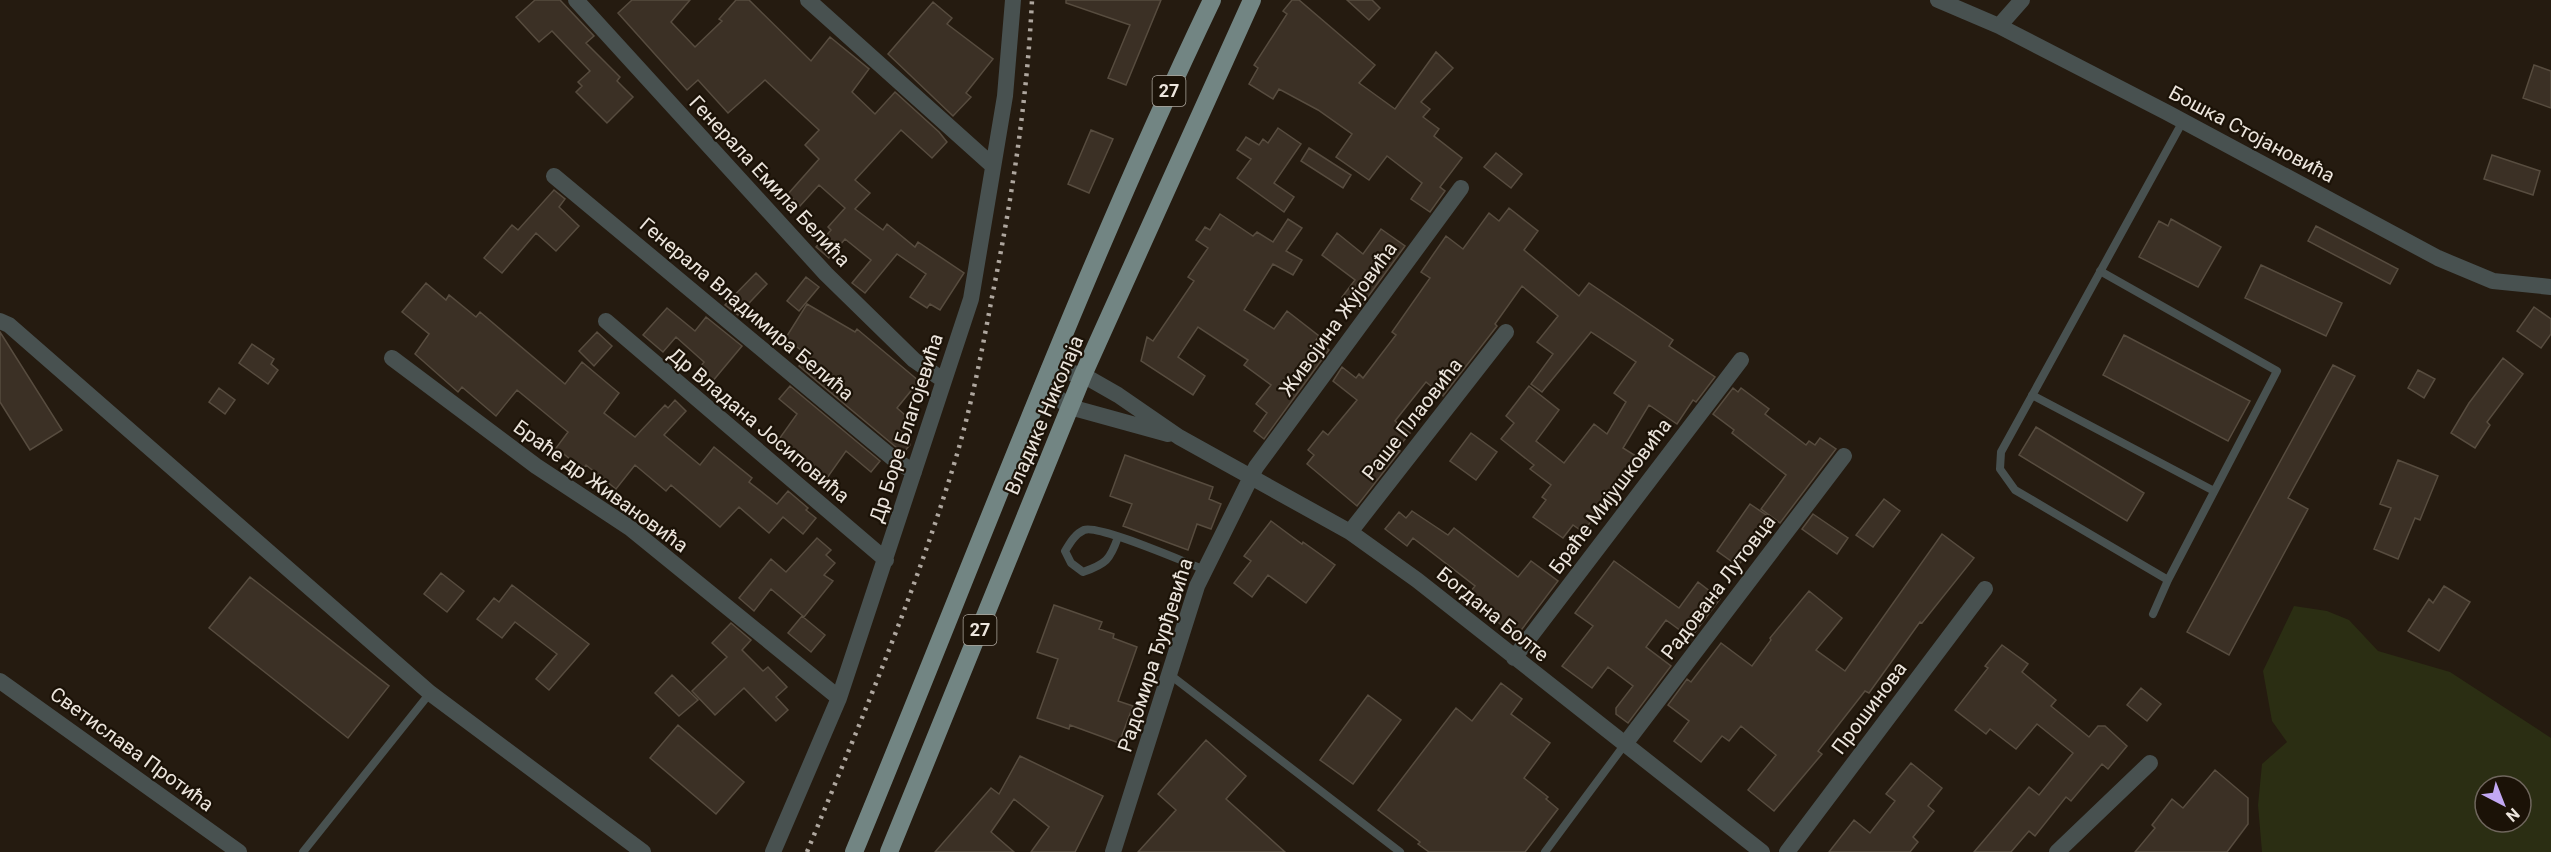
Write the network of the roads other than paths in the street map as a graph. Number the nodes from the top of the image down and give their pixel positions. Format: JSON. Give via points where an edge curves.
{"nodes":[{"id":1,"x":576,"y":0,"type":"edge"},
{"id":2,"x":808,"y":0,"type":"edge"},
{"id":3,"x":1013,"y":0,"type":"edge"},
{"id":4,"x":1212,"y":0,"type":"edge"},
{"id":5,"x":1252,"y":0,"type":"edge"},
{"id":6,"x":1938,"y":0,"type":"edge"},
{"id":7,"x":2022,"y":0,"type":"edge"},
{"id":8,"x":1999,"y":26,"type":"junction"},
{"id":9,"x":2183,"y":121,"type":"junction"},
{"id":10,"x":993,"y":166,"type":"junction"},
{"id":11,"x":554,"y":176,"type":"dead end"},
{"id":12,"x":1461,"y":188,"type":"dead end"},
{"id":13,"x":2100,"y":271,"type":"junction"},
{"id":14,"x":2551,"y":287,"type":"edge"},
{"id":15,"x":0,"y":321,"type":"edge"},
{"id":16,"x":606,"y":321,"type":"dead end"},
{"id":17,"x":1506,"y":332,"type":"dead end"},
{"id":18,"x":392,"y":358,"type":"dead end"},
{"id":19,"x":1741,"y":360,"type":"dead end"},
{"id":20,"x":1083,"y":375,"type":"junction"},
{"id":21,"x":1045,"y":378,"type":"junction"},
{"id":22,"x":943,"y":380,"type":"junction"},
{"id":23,"x":2032,"y":395,"type":"junction"},
{"id":24,"x":1070,"y":407,"type":"junction"},
{"id":25,"x":1179,"y":437,"type":"junction"},
{"id":26,"x":1844,"y":456,"type":"dead end"},
{"id":27,"x":914,"y":472,"type":"junction"},
{"id":28,"x":1250,"y":477,"type":"junction"},
{"id":29,"x":2214,"y":491,"type":"junction"},
{"id":30,"x":1350,"y":532,"type":"junction"},
{"id":31,"x":1118,"y":537,"type":"junction"},
{"id":32,"x":886,"y":560,"type":"junction"},
{"id":33,"x":1203,"y":569,"type":"junction"},
{"id":34,"x":2168,"y":580,"type":"junction"},
{"id":35,"x":1985,"y":590,"type":"dead end"},
{"id":36,"x":2153,"y":614,"type":"dead end"},
{"id":37,"x":1514,"y":658,"type":"junction"},
{"id":38,"x":1169,"y":674,"type":"junction"},
{"id":39,"x":0,"y":681,"type":"edge"},
{"id":40,"x":430,"y":693,"type":"junction"},
{"id":41,"x":839,"y":698,"type":"junction"},
{"id":42,"x":1625,"y":744,"type":"junction"},
{"id":43,"x":2150,"y":763,"type":"dead end"},
{"id":44,"x":239,"y":852,"type":"edge"},
{"id":45,"x":303,"y":852,"type":"edge"},
{"id":46,"x":644,"y":852,"type":"edge"},
{"id":47,"x":773,"y":852,"type":"edge"},
{"id":48,"x":854,"y":852,"type":"edge"},
{"id":49,"x":889,"y":852,"type":"edge"},
{"id":50,"x":1113,"y":852,"type":"edge"},
{"id":51,"x":1400,"y":852,"type":"edge"},
{"id":52,"x":1545,"y":852,"type":"edge"},
{"id":53,"x":1762,"y":852,"type":"edge"},
{"id":54,"x":1787,"y":852,"type":"edge"},
{"id":55,"x":2057,"y":852,"type":"edge"}],
"edges":[{"from":1,"to":22,"type":"street","name":"Генерала Емила Белића","via":[[826,274],[914,360]]},
{"from":2,"to":10,"type":"street"},
{"from":3,"to":10,"type":"street","name":"Др Боре Благојевића","via":[[1005,96]]},
{"from":4,"to":21,"type":"main road","name":"Владике Николаја","number":"27","via":[[1154,122]]},
{"from":5,"to":20,"type":"main road","name":"Владике Николаја","number":"27"},
{"from":6,"to":8,"type":"street","name":"Бошка Стојановића"},
{"from":7,"to":8,"type":"street"},
{"from":8,"to":9,"type":"street","name":"Бошка Стојановића"},
{"from":9,"to":13,"type":"lane"},
{"from":9,"to":14,"type":"street","name":"Бошка Стојановића","via":[[2438,258],[2493,282]]},
{"from":10,"to":22,"type":"street","name":"Др Боре Благојевића","via":[[971,299]]},
{"from":11,"to":27,"type":"street","name":"Генерала Владимира Белића"},
{"from":12,"to":28,"type":"street","name":"Живојина Жујовића"},
{"from":13,"to":23,"type":"lane"},
{"from":13,"to":29,"type":"lane","via":[[2277,371]]},
{"from":15,"to":40,"type":"street"},
{"from":16,"to":32,"type":"street","name":"Др Владана Јосиповића"},
{"from":17,"to":30,"type":"street","name":"Раше Плаовића"},
{"from":18,"to":41,"type":"street","name":"Браће др Живановића","via":[[536,466],[630,528]]},
{"from":19,"to":37,"type":"street","name":"Браће Мијушковића"},
{"from":20,"to":21,"type":"street","name":"Богдана Болте"},
{"from":20,"to":24,"type":"main road","name":"Владике Николаја","number":"27"},
{"from":20,"to":25,"type":"street","name":"Богдана Болте"},
{"from":21,"to":24,"type":"street","name":"Богдана Болте"},
{"from":21,"to":48,"type":"main road","name":"Владике Николаја","number":"27"},
{"from":22,"to":27,"type":"street","name":"Др Боре Благојевића"},
{"from":23,"to":29,"type":"lane"},
{"from":23,"to":34,"type":"lane","via":[[2001,452],[2000,469],[2015,490]]},
{"from":24,"to":25,"type":"street","name":"Богдана Болте"},
{"from":24,"to":49,"type":"main road","name":"Владике Николаја","number":"27"},
{"from":25,"to":28,"type":"street","name":"Богдана Болте"},
{"from":26,"to":42,"type":"street","name":"Радована Лутовца"},
{"from":27,"to":32,"type":"street","name":"Др Боре Благојевића"},
{"from":28,"to":30,"type":"street","name":"Богдана Болте"},
{"from":28,"to":33,"type":"street","name":"Радомира Ђурђевића"},
{"from":29,"to":34,"type":"lane"},
{"from":30,"to":37,"type":"street","name":"Богдана Болте"},
{"from":31,"to":31,"type":"lane","via":[[1100,530],[1085,530],[1065,551],[1071,563],[1083,572],[1102,566],[1112,555]]},
{"from":31,"to":33,"type":"lane"},
{"from":32,"to":41,"type":"street","name":"Др Боре Благојевића"},
{"from":33,"to":38,"type":"street","name":"Радомира Ђурђевића"},
{"from":34,"to":36,"type":"lane"},
{"from":35,"to":54,"type":"street","name":"Прошинова"},
{"from":37,"to":42,"type":"street","name":"Богдана Болте"},
{"from":38,"to":50,"type":"street","name":"Радомира Ђурђевића"},
{"from":38,"to":51,"type":"lane"},
{"from":39,"to":44,"type":"street","name":"Светислава Протића"},
{"from":40,"to":45,"type":"lane"},
{"from":40,"to":46,"type":"street"},
{"from":41,"to":47,"type":"street","name":"Др Боре Благојевића"},
{"from":42,"to":52,"type":"lane"},
{"from":42,"to":53,"type":"street","name":"Богдана Болте"},
{"from":43,"to":55,"type":"street"}]}
